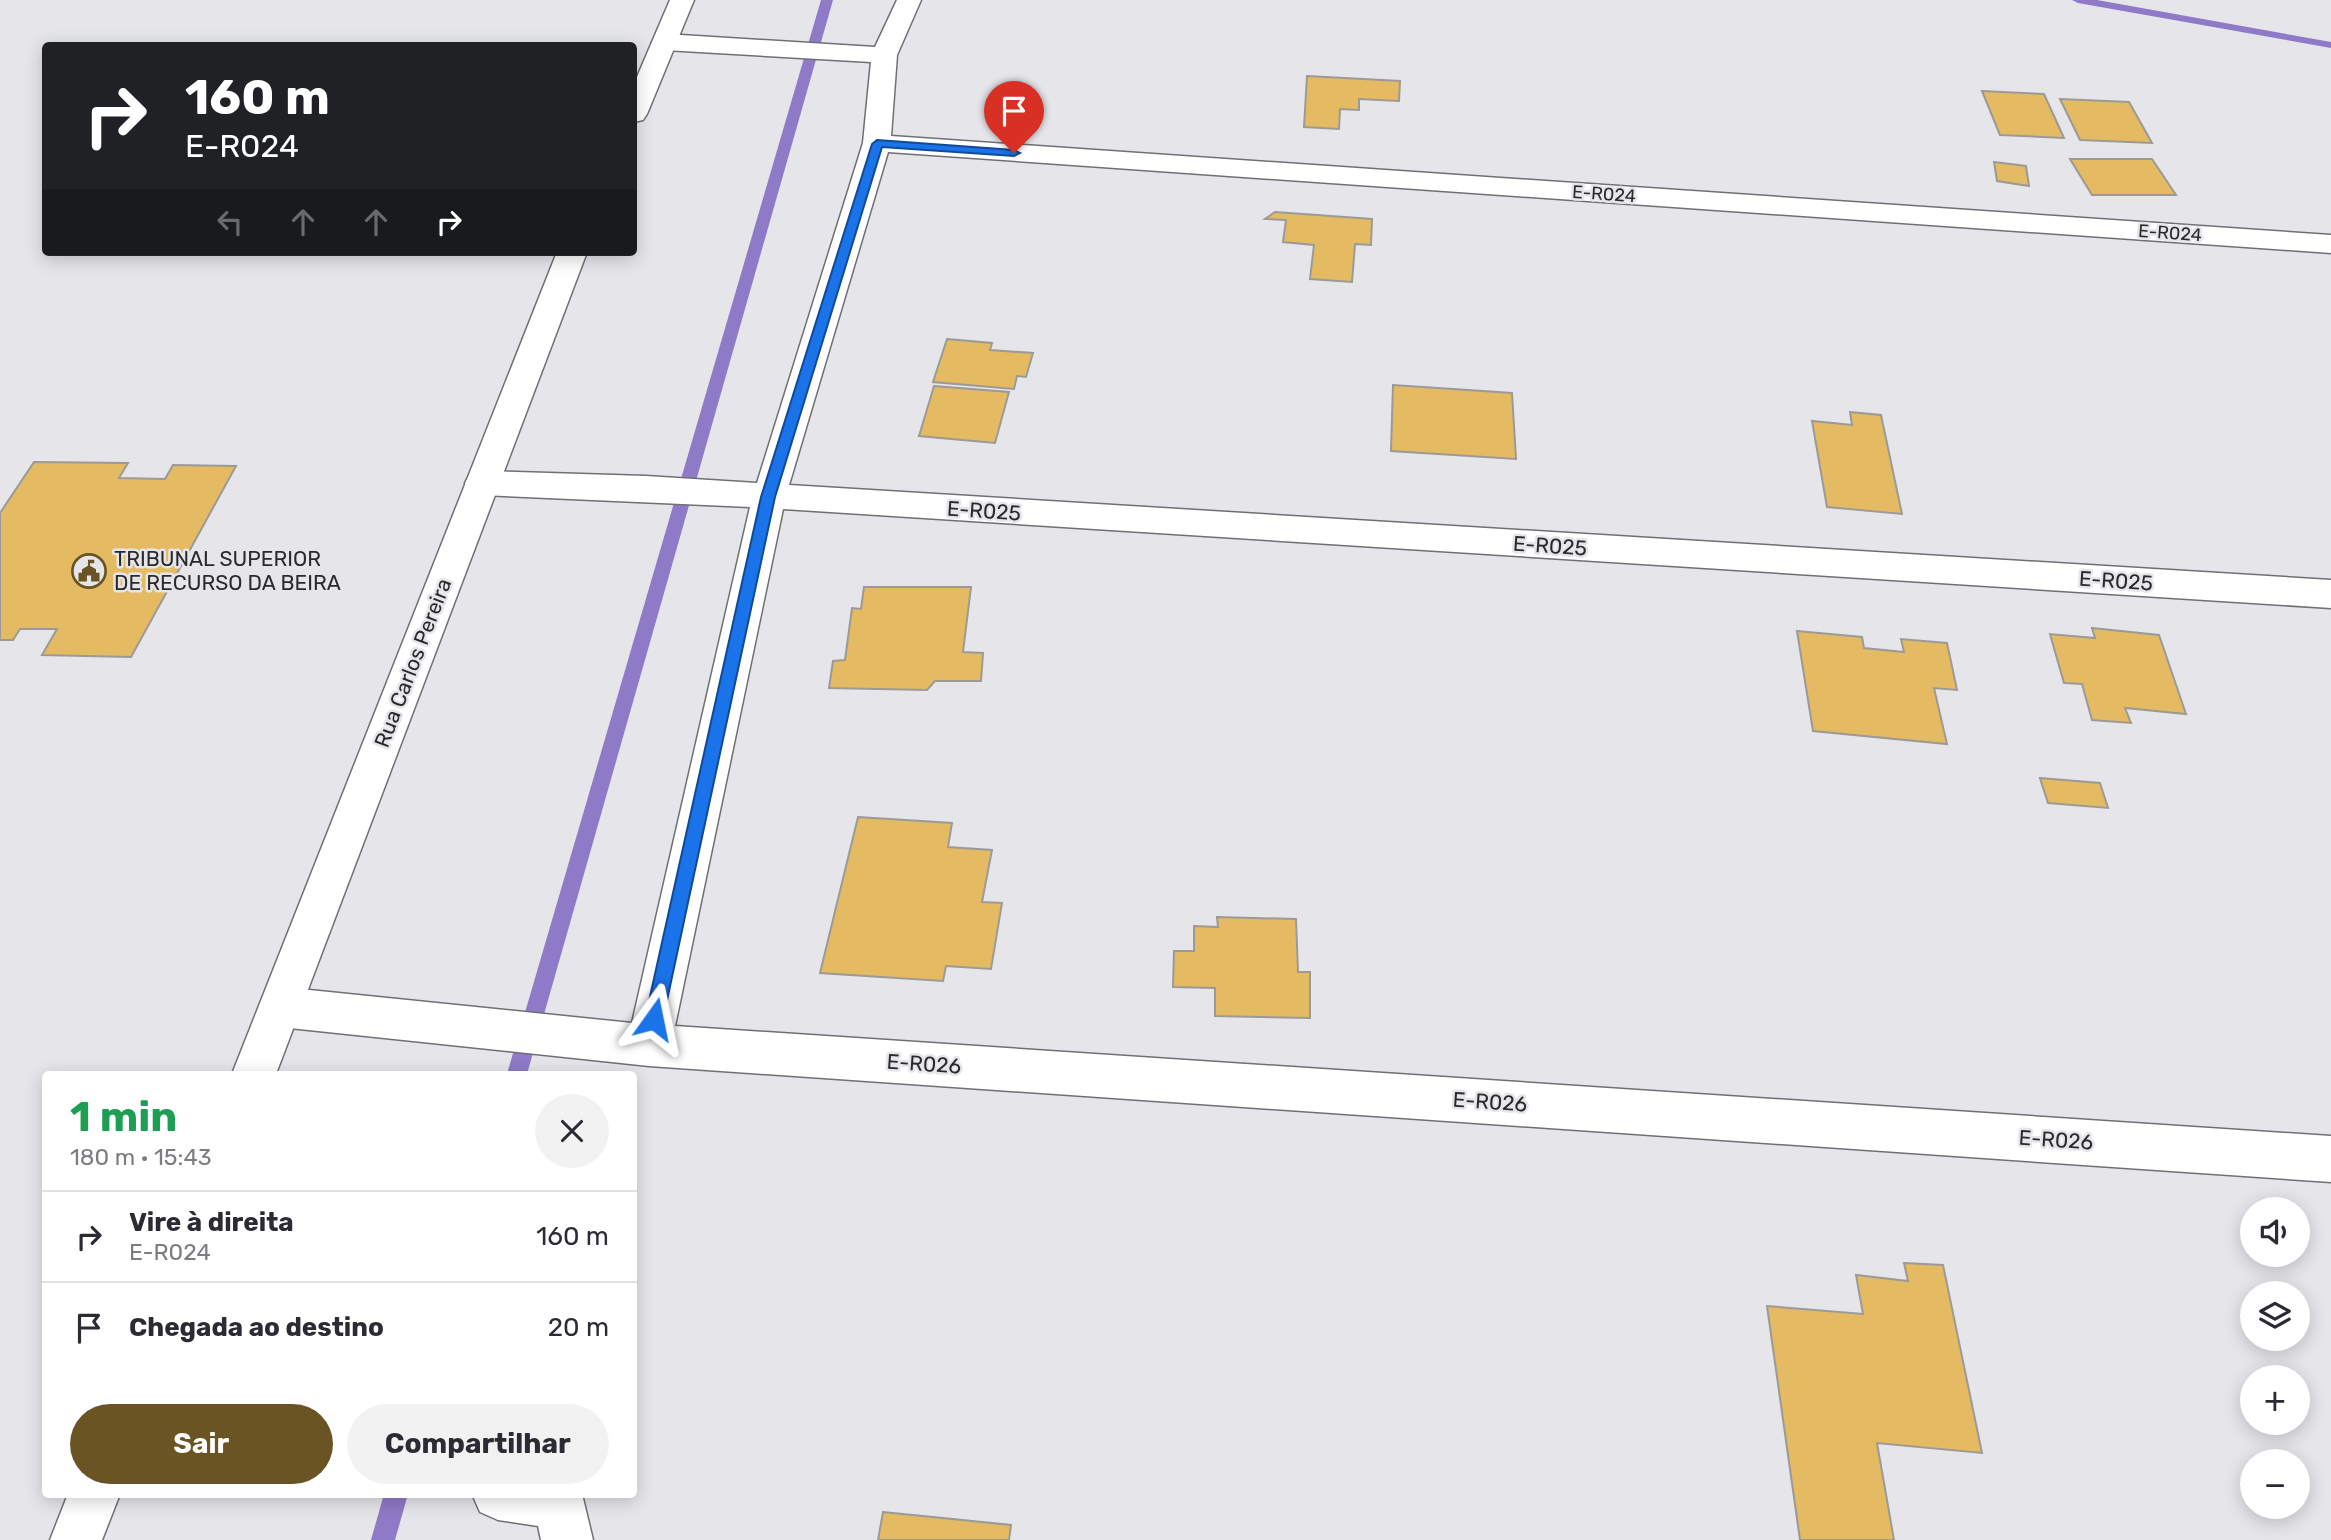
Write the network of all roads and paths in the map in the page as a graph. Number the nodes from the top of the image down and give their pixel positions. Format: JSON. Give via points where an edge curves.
{"nodes":[{"id":1,"x":682,"y":0,"type":"edge"},
{"id":2,"x":909,"y":0,"type":"edge"},
{"id":3,"x":666,"y":42,"type":"junction"},
{"id":4,"x":884,"y":55,"type":"junction"},
{"id":5,"x":637,"y":107,"type":"edge"},
{"id":6,"x":877,"y":144,"type":"junction"},
{"id":7,"x":2331,"y":244,"type":"edge"},
{"id":8,"x":570,"y":256,"type":"edge"},
{"id":9,"x":482,"y":483,"type":"junction"},
{"id":10,"x":768,"y":497,"type":"junction"},
{"id":11,"x":2331,"y":594,"type":"edge"},
{"id":12,"x":280,"y":1007,"type":"junction"},
{"id":13,"x":649,"y":1045,"type":"junction"},
{"id":14,"x":255,"y":1071,"type":"edge"},
{"id":15,"x":2331,"y":1158,"type":"edge"},
{"id":16,"x":92,"y":1498,"type":"edge"},
{"id":17,"x":523,"y":1498,"type":"edge"},
{"id":18,"x":76,"y":1540,"type":"edge"},
{"id":19,"x":566,"y":1540,"type":"edge"}],
"edges":[{"from":1,"to":3,"type":"street"},
{"from":2,"to":4,"type":"street"},
{"from":3,"to":4,"type":"street"},
{"from":3,"to":5,"type":"street"},
{"from":4,"to":6,"type":"street"},
{"from":6,"to":7,"type":"street","name":"E-R024"},
{"from":6,"to":10,"type":"street"},
{"from":8,"to":9,"type":"street","name":"Rua Carlos Pereira"},
{"from":9,"to":10,"type":"street","name":"E-R025"},
{"from":9,"to":12,"type":"street","name":"Rua Carlos Pereira"},
{"from":10,"to":11,"type":"street","name":"E-R025"},
{"from":10,"to":13,"type":"street"},
{"from":12,"to":13,"type":"street","name":"E-R026"},
{"from":12,"to":14,"type":"street","name":"Rua Carlos Pereira"},
{"from":13,"to":15,"type":"street","name":"E-R026"},
{"from":16,"to":18,"type":"street"},
{"from":17,"to":19,"type":"street","via":[[560,1504]]}]}
